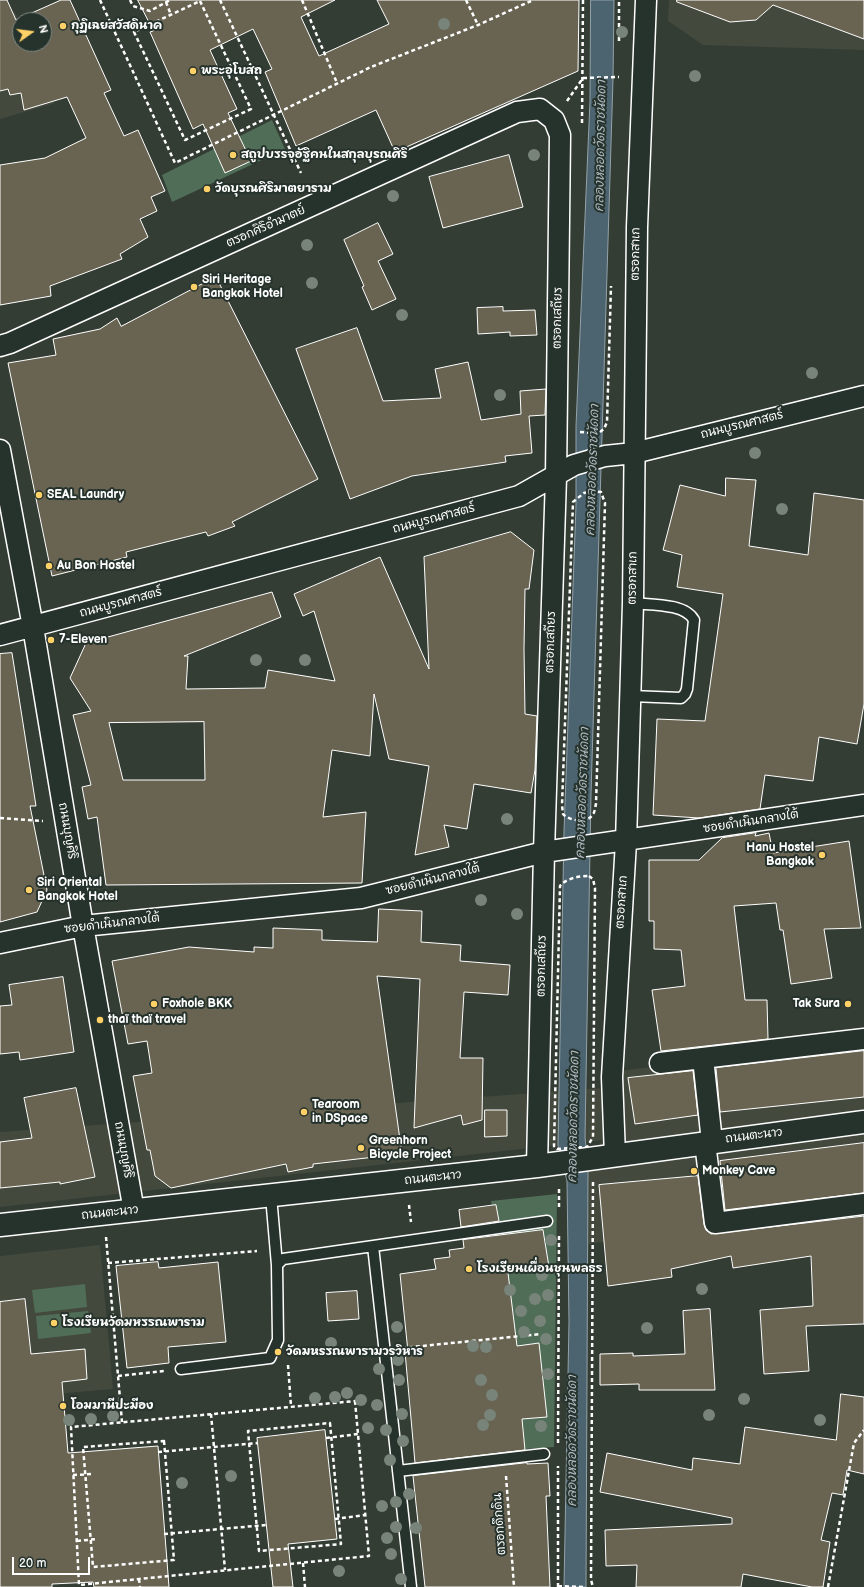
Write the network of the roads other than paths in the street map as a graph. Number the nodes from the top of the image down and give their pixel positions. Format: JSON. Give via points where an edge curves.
{"nodes":[{"id":1,"x":646,"y":0,"type":"edge"},
{"id":2,"x":554,"y":120,"type":"joint"},
{"id":3,"x":0,"y":346,"type":"edge"},
{"id":4,"x":864,"y":396,"type":"edge"},
{"id":5,"x":0,"y":450,"type":"edge"},
{"id":6,"x":634,"y":453,"type":"junction"},
{"id":7,"x":556,"y":476,"type":"junction"},
{"id":8,"x":633,"y":603,"type":"junction"},
{"id":9,"x":33,"y":627,"type":"junction"},
{"id":10,"x":0,"y":635,"type":"edge"},
{"id":11,"x":631,"y":696,"type":"junction"},
{"id":12,"x":864,"y":805,"type":"edge"},
{"id":13,"x":626,"y":842,"type":"junction"},
{"id":14,"x":553,"y":851,"type":"junction"},
{"id":15,"x":83,"y":926,"type":"junction"},
{"id":16,"x":0,"y":943,"type":"edge"},
{"id":17,"x":864,"y":1038,"type":"edge"},
{"id":18,"x":703,"y":1058,"type":"junction"},
{"id":19,"x":660,"y":1063,"type":"dead end"},
{"id":20,"x":864,"y":1122,"type":"edge"},
{"id":21,"x":709,"y":1142,"type":"junction"},
{"id":22,"x":615,"y":1156,"type":"junction"},
{"id":23,"x":550,"y":1171,"type":"junction"},
{"id":24,"x":271,"y":1196,"type":"junction"},
{"id":25,"x":864,"y":1204,"type":"edge"},
{"id":26,"x":134,"y":1211,"type":"junction"},
{"id":27,"x":547,"y":1222,"type":"dead end"},
{"id":28,"x":0,"y":1225,"type":"edge"},
{"id":29,"x":373,"y":1246,"type":"junction"},
{"id":30,"x":276,"y":1265,"type":"junction"},
{"id":31,"x":181,"y":1369,"type":"road end"},
{"id":32,"x":544,"y":1454,"type":"dead end"},
{"id":33,"x":398,"y":1471,"type":"junction"},
{"id":34,"x":411,"y":1587,"type":"edge"}],
"edges":[{"from":1,"to":6,"type":"street","name":"ตรอกสาเก","via":[[636,227]]},
{"from":2,"to":3,"type":"street","name":"ตรอกศิริอำมาตย์","via":[[540,109],[518,112]]},
{"from":2,"to":7,"type":"street","name":"ตรอกเสถียร","via":[[560,135]]},
{"from":4,"to":6,"type":"street","name":"ถนนบูรณศาสตร์"},
{"from":5,"to":9,"type":"street","name":"ถนนบุญศิริ"},
{"from":6,"to":7,"type":"street","name":"ถนนบูรณศาสตร์","via":[[605,456],[574,465]]},
{"from":6,"to":8,"type":"street","name":"ตรอกสาเก"},
{"from":7,"to":9,"type":"street","name":"ถนนบูรณศาสตร์","via":[[519,496]]},
{"from":7,"to":14,"type":"street","name":"ตรอกเสถียร"},
{"from":8,"to":11,"type":"street","name":"ตรอกสาเก"},
{"from":8,"to":11,"type":"lane","via":[[679,608],[691,615],[694,620],[685,694],[681,698]]},
{"from":9,"to":10,"type":"street","name":"ถนนบูรณศาสตร์"},
{"from":9,"to":15,"type":"street","name":"ถนนบุญศิริ"},
{"from":11,"to":13,"type":"street","name":"ตรอกสาเก"},
{"from":12,"to":13,"type":"street","name":"ซอยดำเนินกลางใต้"},
{"from":13,"to":14,"type":"street","name":"ซอยดำเนินกลางใต้"},
{"from":13,"to":22,"type":"street","name":"ตรอกสาเก","via":[[612,1077]]},
{"from":14,"to":15,"type":"street","name":"ซอยดำเนินกลางใต้","via":[[362,898]]},
{"from":14,"to":23,"type":"street","name":"ตรอกเสถียร"},
{"from":15,"to":16,"type":"street","name":"ซอยดำเนินกลางใต้"},
{"from":15,"to":26,"type":"street","name":"ถนนบุญศิริ"},
{"from":17,"to":18,"type":"street"},
{"from":18,"to":19,"type":"street"},
{"from":18,"to":21,"type":"street"},
{"from":20,"to":21,"type":"street","name":"ถนนตะนาว"},
{"from":21,"to":22,"type":"street","name":"ถนนตะนาว"},
{"from":21,"to":25,"type":"street","via":[[715,1223]]},
{"from":22,"to":23,"type":"street","name":"ถนนตะนาว","via":[[592,1170]]},
{"from":23,"to":24,"type":"street","name":"ถนนตะนาว"},
{"from":24,"to":26,"type":"street","name":"ถนนตะนาว"},
{"from":24,"to":30,"type":"lane"},
{"from":26,"to":28,"type":"street","name":"ถนนตะนาว"},
{"from":27,"to":29,"type":"lane"},
{"from":29,"to":30,"type":"lane","via":[[296,1256],[283,1259]]},
{"from":29,"to":33,"type":"lane"},
{"from":30,"to":31,"type":"lane","via":[[278,1340],[270,1358]]},
{"from":32,"to":33,"type":"lane"},
{"from":33,"to":34,"type":"lane"}]}
